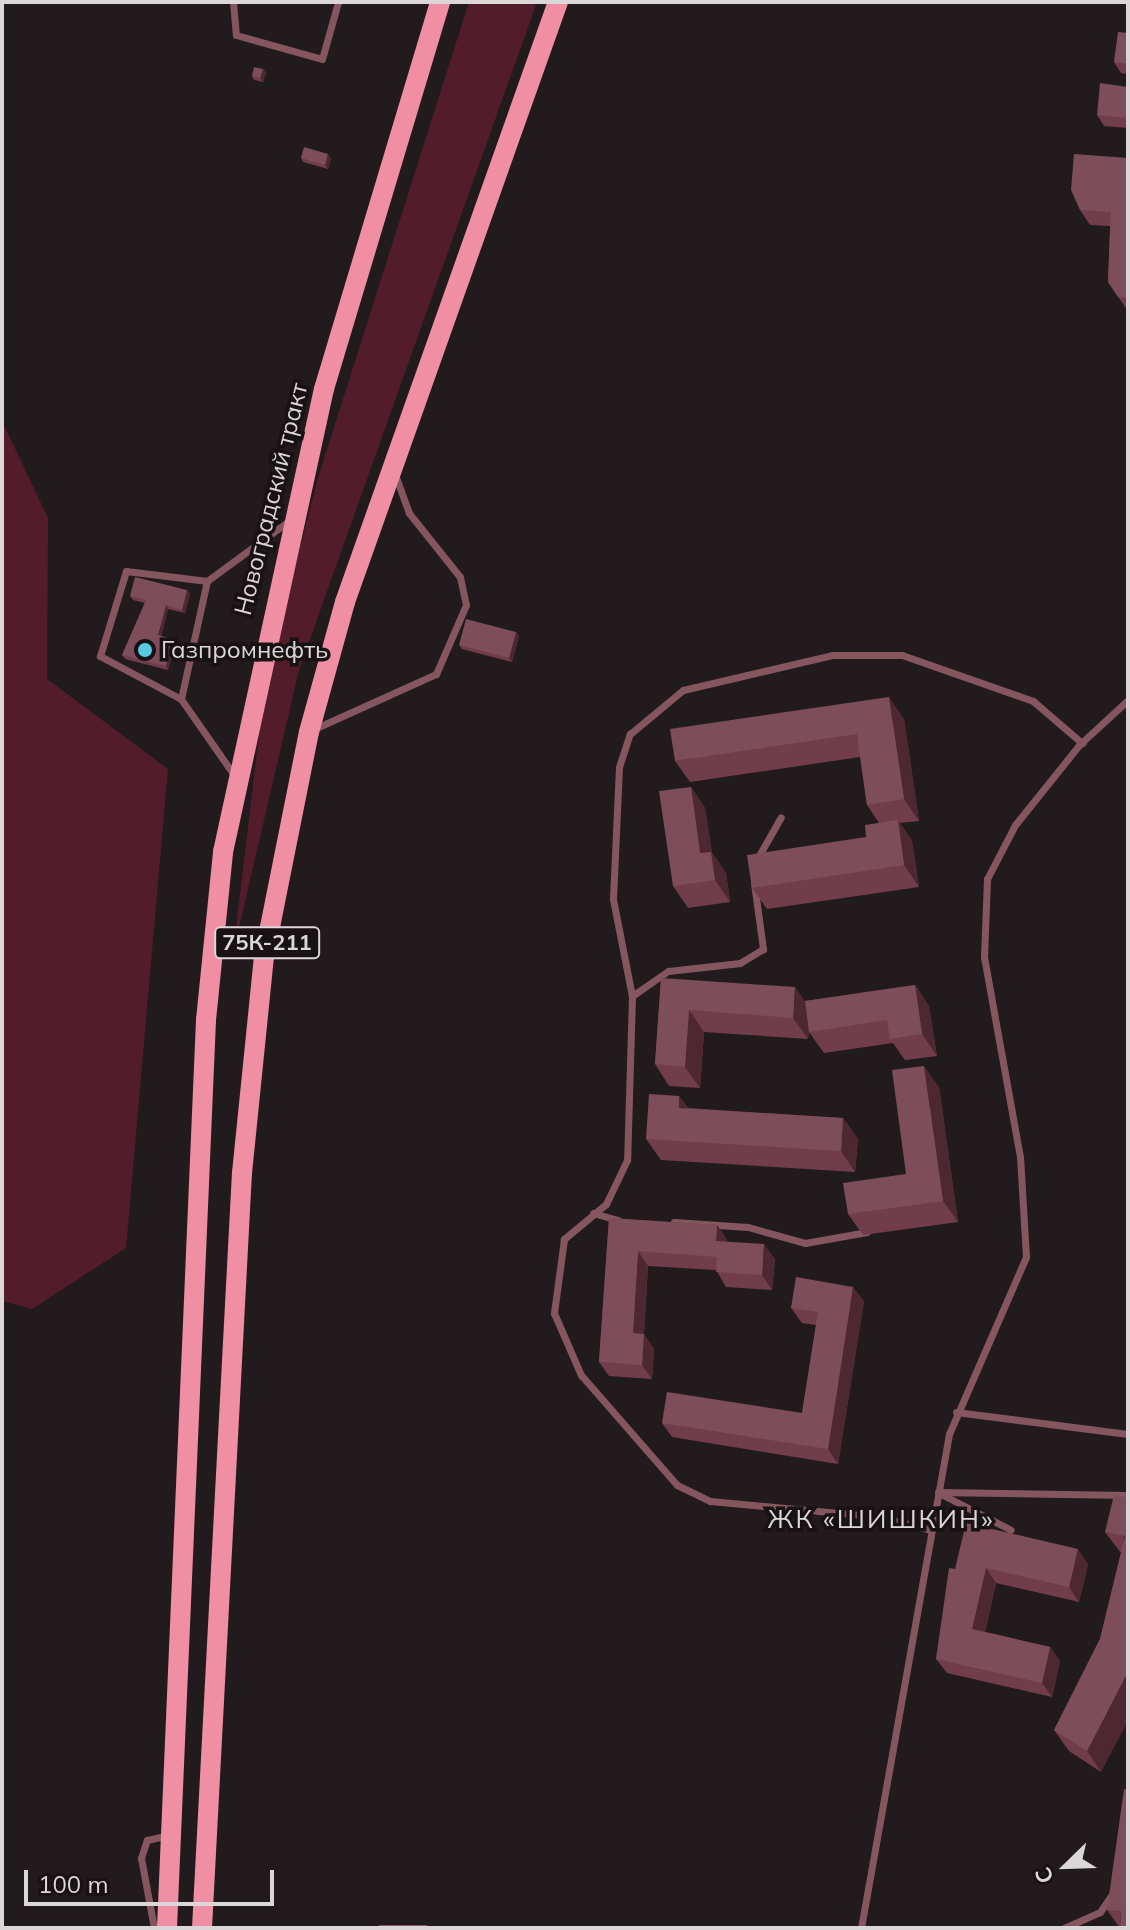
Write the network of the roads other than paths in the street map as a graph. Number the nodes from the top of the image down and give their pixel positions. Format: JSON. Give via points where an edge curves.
{"nodes":[{"id":1,"x":233,"y":2,"type":"edge"},
{"id":2,"x":338,"y":2,"type":"edge"},
{"id":3,"x":440,"y":2,"type":"edge"},
{"id":4,"x":558,"y":2,"type":"edge"},
{"id":5,"x":397,"y":443,"type":"junction"},
{"id":6,"x":291,"y":519,"type":"junction"},
{"id":7,"x":207,"y":581,"type":"junction"},
{"id":8,"x":181,"y":699,"type":"junction"},
{"id":9,"x":1128,"y":700,"type":"edge"},
{"id":10,"x":309,"y":732,"type":"junction"},
{"id":11,"x":1082,"y":743,"type":"junction"},
{"id":12,"x":234,"y":775,"type":"junction"},
{"id":13,"x":781,"y":817,"type":"dead end"},
{"id":14,"x":632,"y":996,"type":"junction"},
{"id":15,"x":593,"y":1213,"type":"junction"},
{"id":16,"x":633,"y":1221,"type":"edge"},
{"id":17,"x":661,"y":1222,"type":"edge"},
{"id":18,"x":875,"y":1231,"type":"edge"},
{"id":19,"x":956,"y":1412,"type":"junction"},
{"id":20,"x":1128,"y":1434,"type":"edge"},
{"id":21,"x":938,"y":1492,"type":"junction"},
{"id":22,"x":1128,"y":1495,"type":"edge"},
{"id":23,"x":931,"y":1530,"type":"junction"},
{"id":24,"x":1011,"y":1530,"type":"edge"},
{"id":25,"x":171,"y":1835,"type":"junction"},
{"id":26,"x":206,"y":1863,"type":"junction"},
{"id":27,"x":1117,"y":1876,"type":"edge"},
{"id":28,"x":154,"y":1928,"type":"edge"},
{"id":29,"x":167,"y":1928,"type":"edge"},
{"id":30,"x":202,"y":1928,"type":"edge"},
{"id":31,"x":380,"y":1928,"type":"edge"},
{"id":32,"x":425,"y":1928,"type":"edge"},
{"id":33,"x":861,"y":1928,"type":"edge"},
{"id":34,"x":1064,"y":1928,"type":"edge"}],
"edges":[{"from":1,"to":2,"type":"lane","via":[[236,35],[322,59]]},
{"from":3,"to":6,"type":"main road","name":"Новоградский тракт"},
{"from":4,"to":5,"type":"main road","number":"75К-211"},
{"from":5,"to":10,"type":"main road","number":"75К-211"},
{"from":5,"to":10,"type":"lane","via":[[401,499],[460,577],[466,605],[436,674]]},
{"from":6,"to":7,"type":"lane"},
{"from":6,"to":12,"type":"main road","name":"Новоградский тракт"},
{"from":7,"to":8,"type":"lane"},
{"from":7,"to":8,"type":"lane","via":[[126,571],[100,656]]},
{"from":8,"to":12,"type":"lane"},
{"from":9,"to":11,"type":"lane"},
{"from":10,"to":26,"type":"main road","number":"75К-211","via":[[264,957],[244,1158]]},
{"from":11,"to":14,"type":"lane","via":[[1033,701],[902,655],[832,655],[683,690],[630,734],[619,767],[613,899]]},
{"from":11,"to":19,"type":"lane","via":[[1015,825],[987,879],[984,957],[1020,1157],[1026,1257]]},
{"from":12,"to":25,"type":"main road","name":"Новоградский тракт","via":[[206,1020]]},
{"from":13,"to":14,"type":"lane","via":[[766,835],[754,879],[763,949],[740,963],[668,971]]},
{"from":14,"to":15,"type":"lane","via":[[632,1139],[615,1191]]},
{"from":15,"to":16,"type":"lane"},
{"from":15,"to":23,"type":"lane","via":[[577,1223],[556,1260],[554,1313],[581,1375],[677,1485],[710,1501],[881,1517]]},
{"from":17,"to":18,"type":"lane","via":[[748,1227],[805,1243]]},
{"from":19,"to":20,"type":"lane"},
{"from":19,"to":21,"type":"lane"},
{"from":21,"to":22,"type":"lane"},
{"from":21,"to":23,"type":"lane"},
{"from":21,"to":24,"type":"lane"},
{"from":23,"to":33,"type":"lane"},
{"from":25,"to":26,"type":"main road","via":[[197,1844]]},
{"from":25,"to":28,"type":"lane","via":[[147,1840],[141,1858]]},
{"from":25,"to":29,"type":"main road","name":"Новоградский тракт"},
{"from":26,"to":30,"type":"main road","number":"75К-211"},
{"from":27,"to":34,"type":"lane","via":[[1100,1912]]},
{"from":31,"to":32,"type":"lane"}]}
